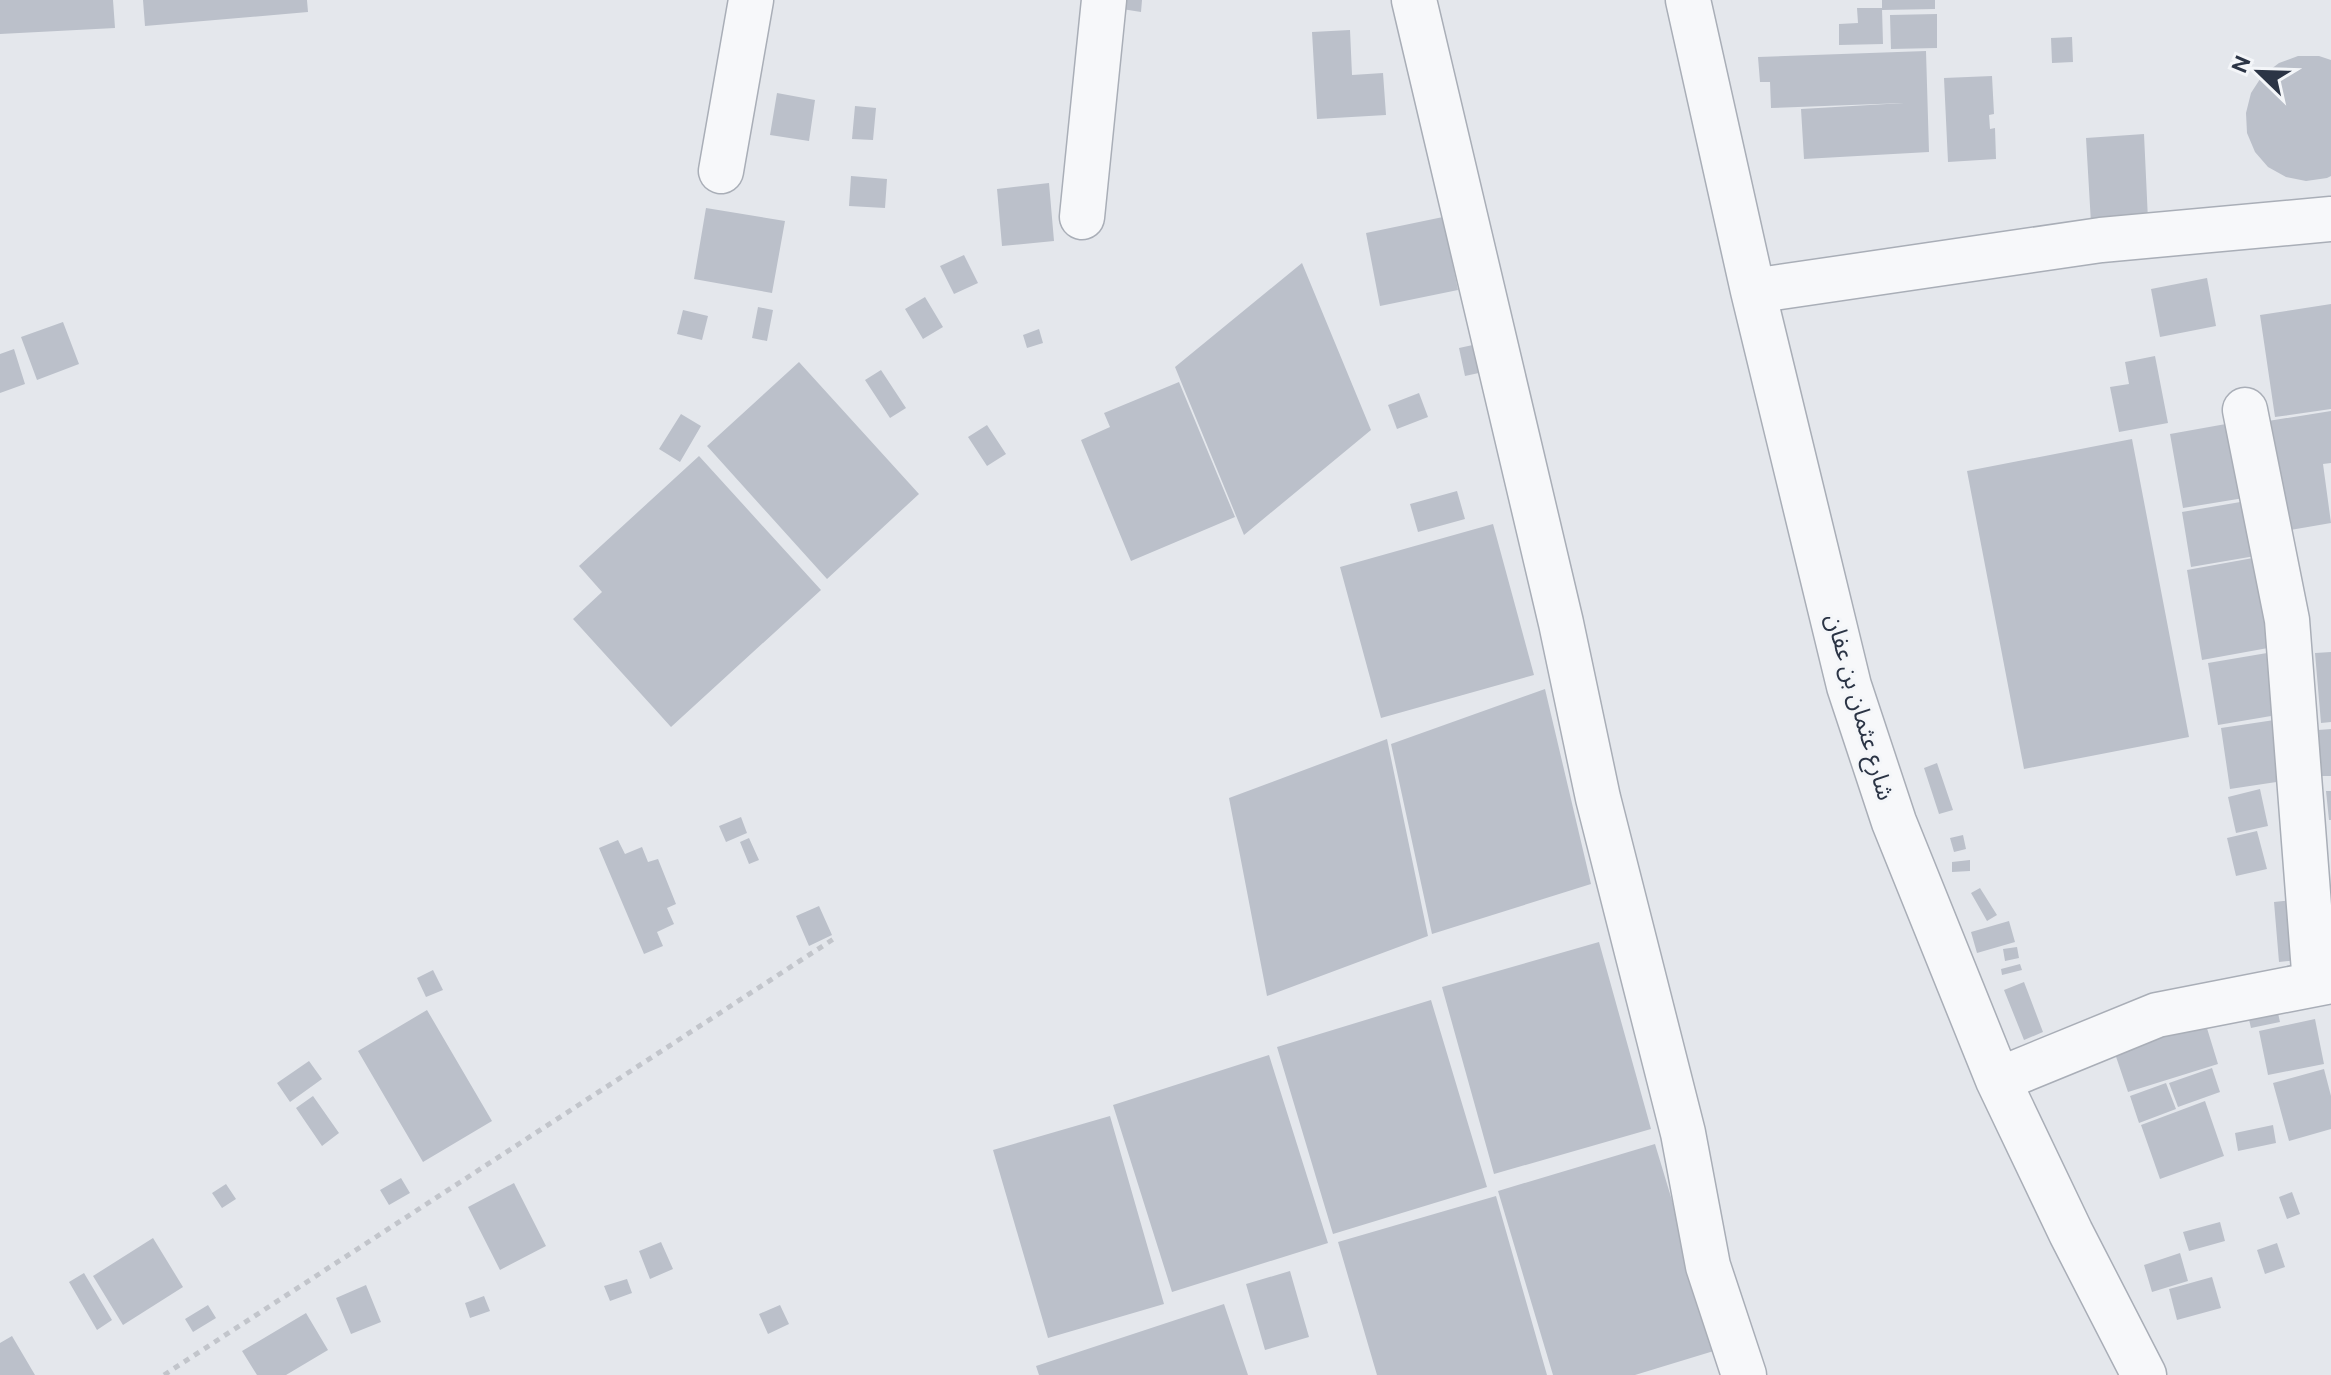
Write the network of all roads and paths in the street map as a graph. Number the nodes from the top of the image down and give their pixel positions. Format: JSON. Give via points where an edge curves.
{"nodes":[{"id":1,"x":751,"y":0,"type":"edge"},
{"id":2,"x":1104,"y":0,"type":"edge"},
{"id":3,"x":1414,"y":0,"type":"edge"},
{"id":4,"x":1688,"y":0,"type":"edge"},
{"id":5,"x":721,"y":171,"type":"dead end"},
{"id":6,"x":1082,"y":217,"type":"dead end"},
{"id":7,"x":2331,"y":219,"type":"edge"},
{"id":8,"x":1753,"y":291,"type":"junction"},
{"id":9,"x":2245,"y":410,"type":"dead end"},
{"id":10,"x":835,"y":938,"type":"dead end"},
{"id":11,"x":2323,"y":982,"type":"edge"},
{"id":12,"x":1998,"y":1080,"type":"junction"},
{"id":13,"x":164,"y":1375,"type":"edge"},
{"id":14,"x":1744,"y":1375,"type":"edge"},
{"id":15,"x":2144,"y":1375,"type":"edge"}],
"edges":[{"from":1,"to":5,"type":"street"},
{"from":2,"to":6,"type":"street"},
{"from":3,"to":14,"type":"street","via":[[1598,798],[1683,1133],[1708,1266]]},
{"from":4,"to":8,"type":"street","name":"شارع عثمان بن عفان"},
{"from":7,"to":8,"type":"street","via":[[2101,240]]},
{"from":8,"to":12,"type":"street","name":"شارع عثمان بن عفان","via":[[1849,686],[1894,822]]},
{"from":9,"to":11,"type":"street","via":[[2287,620]]},
{"from":10,"to":13,"type":"path"},
{"from":11,"to":12,"type":"street","via":[[2157,1015]]},
{"from":12,"to":15,"type":"street","name":"شارع عثمان بن عفان"}]}
